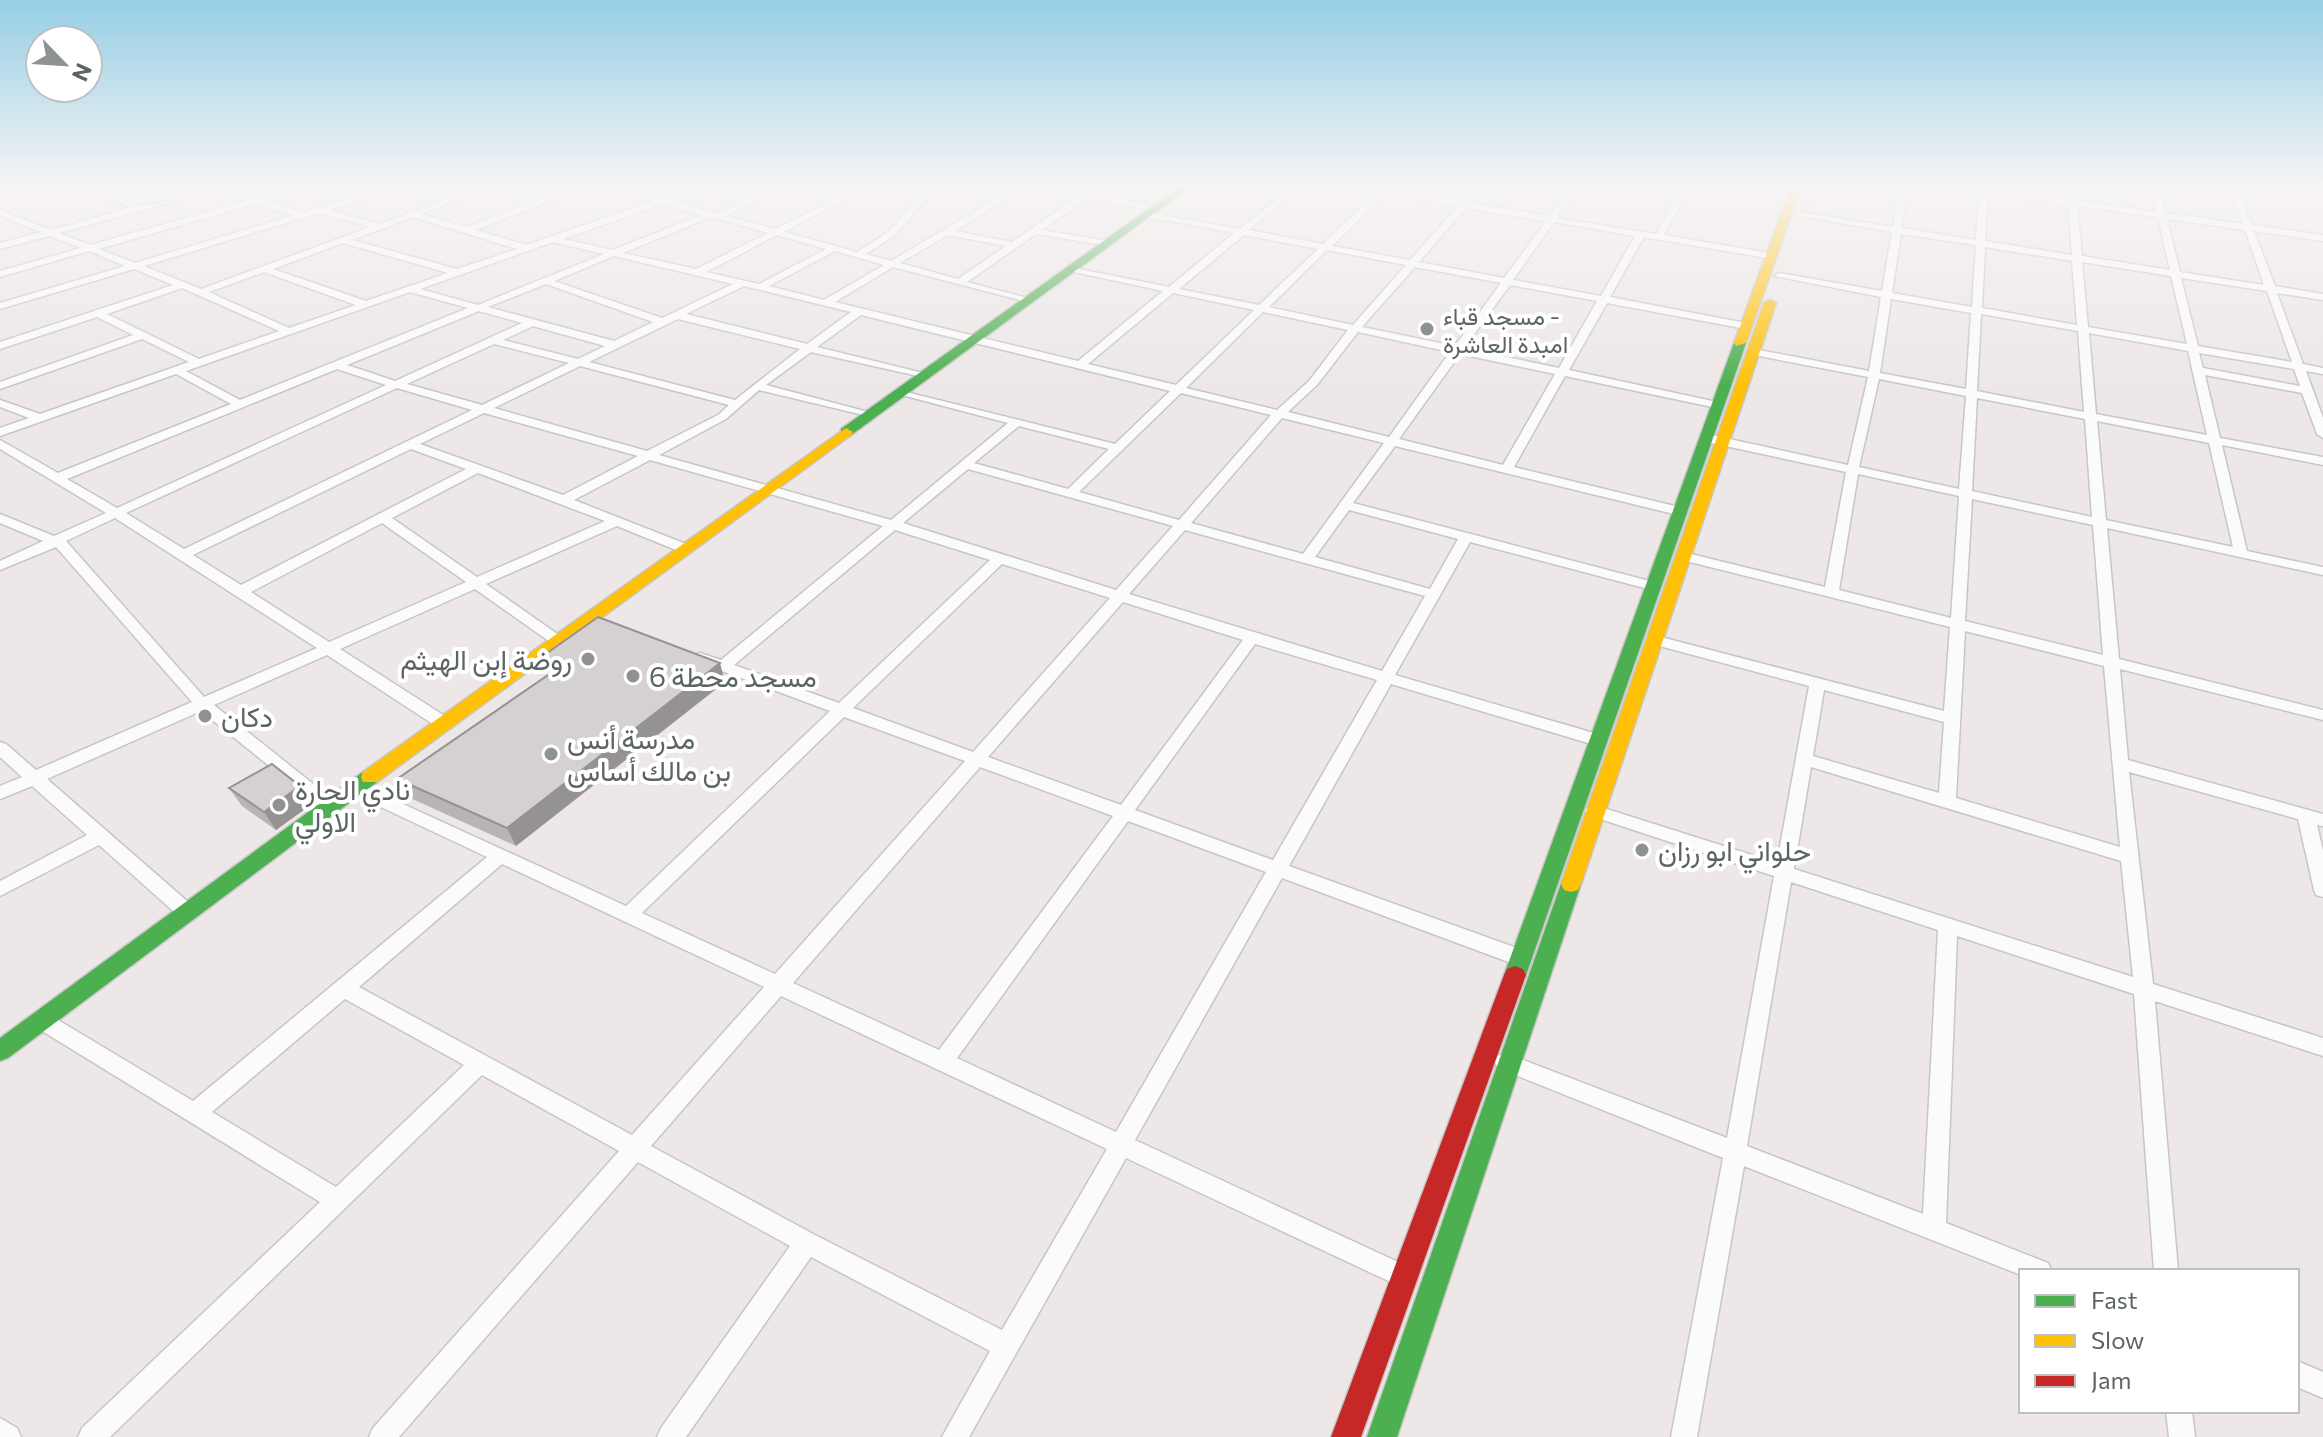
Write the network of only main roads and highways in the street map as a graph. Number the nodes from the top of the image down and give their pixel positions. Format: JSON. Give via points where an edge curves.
{"nodes":[{"id":1,"x":1092,"y":254,"type":"edge"},
{"id":2,"x":1773,"y":254,"type":"edge"},
{"id":3,"x":1784,"y":254,"type":"edge"},
{"id":4,"x":1714,"y":439,"type":"junction"},
{"id":5,"x":0,"y":1051,"type":"edge"},
{"id":6,"x":1349,"y":1428,"type":"edge"},
{"id":7,"x":1384,"y":1436,"type":"edge"}],
"edges":[{"from":1,"to":5,"type":"main road"},
{"from":2,"to":4,"type":"main road","via":[[1717,405]]},
{"from":3,"to":4,"type":"main road","via":[[1754,352]]},
{"from":4,"to":6,"type":"main road","via":[[1678,511]]},
{"from":4,"to":7,"type":"main road","via":[[1683,556]]}]}
